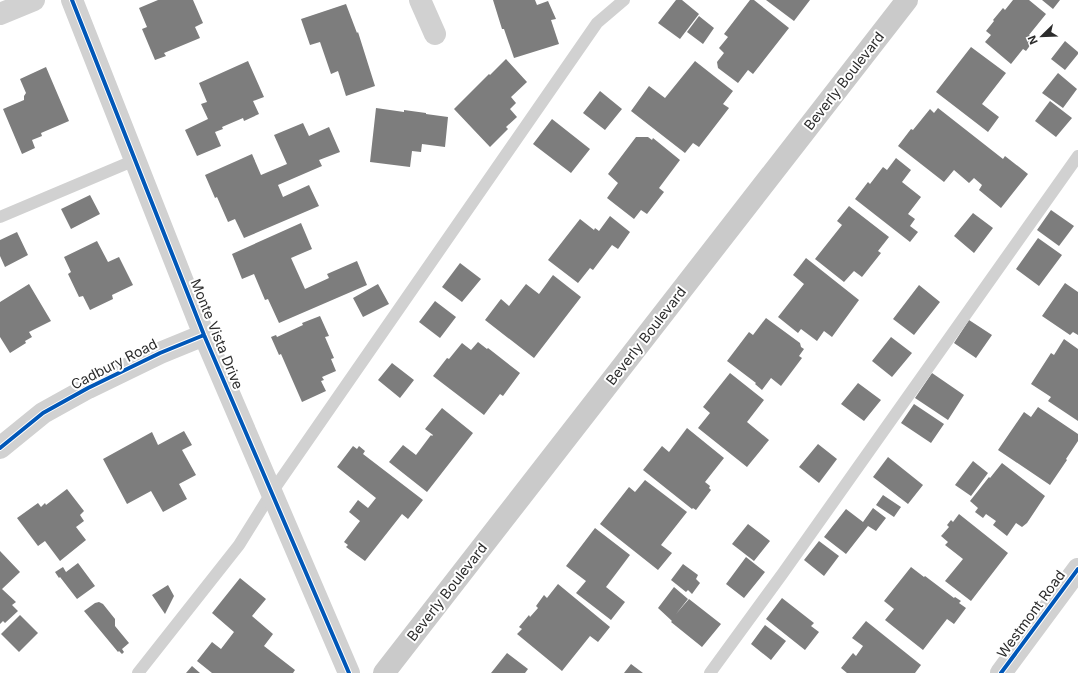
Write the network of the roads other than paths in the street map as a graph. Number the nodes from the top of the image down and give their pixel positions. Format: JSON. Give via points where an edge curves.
{"nodes":[{"id":1,"x":34,"y":0,"type":"edge"},
{"id":2,"x":72,"y":0,"type":"edge"},
{"id":3,"x":420,"y":0,"type":"edge"},
{"id":4,"x":624,"y":0,"type":"edge"},
{"id":5,"x":907,"y":0,"type":"edge"},
{"id":6,"x":0,"y":14,"type":"edge"},
{"id":7,"x":435,"y":34,"type":"dead end"},
{"id":8,"x":1078,"y":156,"type":"edge"},
{"id":9,"x":135,"y":160,"type":"junction"},
{"id":10,"x":0,"y":216,"type":"edge"},
{"id":11,"x":204,"y":335,"type":"junction"},
{"id":12,"x":0,"y":448,"type":"edge"},
{"id":13,"x":272,"y":492,"type":"junction"},
{"id":14,"x":1078,"y":569,"type":"edge"},
{"id":15,"x":138,"y":673,"type":"edge"},
{"id":16,"x":349,"y":673,"type":"edge"},
{"id":17,"x":384,"y":673,"type":"edge"},
{"id":18,"x":710,"y":673,"type":"edge"},
{"id":19,"x":1001,"y":673,"type":"edge"}],
"edges":[{"from":1,"to":6,"type":"street"},
{"from":2,"to":9,"type":"street","name":"Monte Vista Drive"},
{"from":3,"to":7,"type":"street"},
{"from":4,"to":13,"type":"lane","via":[[597,23]]},
{"from":5,"to":17,"type":"main road","name":"Beverly Boulevard"},
{"from":8,"to":18,"type":"lane","via":[[783,574]]},
{"from":9,"to":10,"type":"lane"},
{"from":9,"to":11,"type":"street","name":"Monte Vista Drive"},
{"from":11,"to":12,"type":"street","name":"Cadbury Road","via":[[88,388],[43,413]]},
{"from":11,"to":13,"type":"street","name":"Monte Vista Drive"},
{"from":13,"to":15,"type":"lane","via":[[239,545]]},
{"from":13,"to":16,"type":"street","name":"Monte Vista Drive"},
{"from":14,"to":19,"type":"street","name":"Westmont Road"}]}
